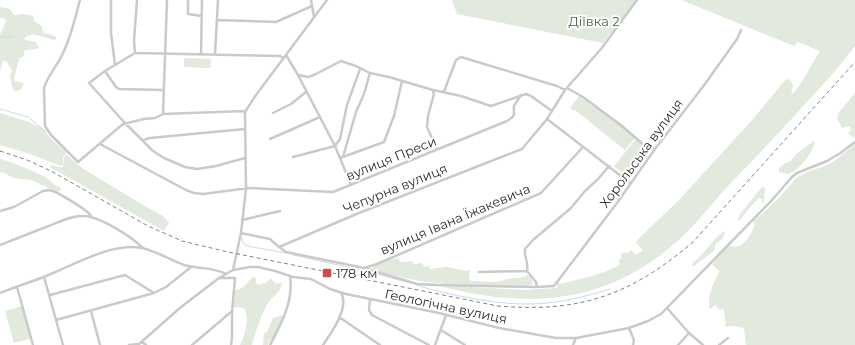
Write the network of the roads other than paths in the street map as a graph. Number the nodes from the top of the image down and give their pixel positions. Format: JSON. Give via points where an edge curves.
{"nodes":[{"id":1,"x":80,"y":0,"type":"edge"},
{"id":2,"x":112,"y":0,"type":"edge"},
{"id":3,"x":137,"y":0,"type":"edge"},
{"id":4,"x":167,"y":0,"type":"edge"},
{"id":5,"x":188,"y":0,"type":"edge"},
{"id":6,"x":202,"y":0,"type":"edge"},
{"id":7,"x":218,"y":0,"type":"edge"},
{"id":8,"x":311,"y":0,"type":"edge"},
{"id":9,"x":327,"y":0,"type":"edge"},
{"id":10,"x":637,"y":0,"type":"edge"},
{"id":11,"x":312,"y":6,"type":"junction"},
{"id":12,"x":202,"y":16,"type":"junction"},
{"id":13,"x":314,"y":17,"type":"junction"},
{"id":14,"x":217,"y":20,"type":"junction"},
{"id":15,"x":741,"y":30,"type":"dead end"},
{"id":16,"x":135,"y":53,"type":"junction"},
{"id":17,"x":165,"y":53,"type":"junction"},
{"id":18,"x":201,"y":54,"type":"junction"},
{"id":19,"x":215,"y":54,"type":"junction"},
{"id":20,"x":285,"y":57,"type":"junction"},
{"id":21,"x":115,"y":65,"type":"junction"},
{"id":22,"x":360,"y":69,"type":"junction"},
{"id":23,"x":105,"y":71,"type":"junction"},
{"id":24,"x":370,"y":73,"type":"junction"},
{"id":25,"x":298,"y":75,"type":"junction"},
{"id":26,"x":402,"y":81,"type":"junction"},
{"id":27,"x":566,"y":89,"type":"junction"},
{"id":28,"x":164,"y":90,"type":"junction"},
{"id":29,"x":433,"y":90,"type":"junction"},
{"id":30,"x":306,"y":92,"type":"junction"},
{"id":31,"x":442,"y":92,"type":"junction"},
{"id":32,"x":521,"y":95,"type":"junction"},
{"id":33,"x":245,"y":111,"type":"junction"},
{"id":34,"x":552,"y":111,"type":"junction"},
{"id":35,"x":273,"y":113,"type":"dead end"},
{"id":36,"x":163,"y":114,"type":"junction"},
{"id":37,"x":320,"y":117,"type":"junction"},
{"id":38,"x":547,"y":119,"type":"junction"},
{"id":39,"x":126,"y":123,"type":"junction"},
{"id":40,"x":245,"y":129,"type":"junction"},
{"id":41,"x":270,"y":139,"type":"dead end"},
{"id":42,"x":143,"y":140,"type":"junction"},
{"id":43,"x":855,"y":142,"type":"edge"},
{"id":44,"x":100,"y":144,"type":"junction"},
{"id":45,"x":335,"y":146,"type":"junction"},
{"id":46,"x":583,"y":147,"type":"junction"},
{"id":47,"x":437,"y":149,"type":"junction"},
{"id":48,"x":655,"y":149,"type":"junction"},
{"id":49,"x":293,"y":157,"type":"dead end"},
{"id":50,"x":245,"y":158,"type":"junction"},
{"id":51,"x":342,"y":158,"type":"junction"},
{"id":52,"x":608,"y":166,"type":"junction"},
{"id":53,"x":630,"y":184,"type":"junction"},
{"id":54,"x":351,"y":185,"type":"junction"},
{"id":55,"x":246,"y":189,"type":"junction"},
{"id":56,"x":0,"y":211,"type":"edge"},
{"id":57,"x":280,"y":211,"type":"dead end"},
{"id":58,"x":92,"y":216,"type":"junction"},
{"id":59,"x":242,"y":220,"type":"junction"},
{"id":60,"x":241,"y":233,"type":"junction"},
{"id":61,"x":0,"y":245,"type":"edge"},
{"id":62,"x":279,"y":247,"type":"junction"},
{"id":63,"x":143,"y":248,"type":"junction"},
{"id":64,"x":191,"y":267,"type":"junction"},
{"id":65,"x":364,"y":268,"type":"junction"},
{"id":66,"x":233,"y":270,"type":"junction"},
{"id":67,"x":527,"y":271,"type":"junction"},
{"id":68,"x":479,"y":272,"type":"dead end"},
{"id":69,"x":226,"y":274,"type":"junction"},
{"id":70,"x":290,"y":276,"type":"junction"},
{"id":71,"x":44,"y":277,"type":"junction"},
{"id":72,"x":219,"y":278,"type":"junction"},
{"id":73,"x":17,"y":287,"type":"junction"},
{"id":74,"x":536,"y":287,"type":"junction"},
{"id":75,"x":0,"y":293,"type":"edge"},
{"id":76,"x":154,"y":293,"type":"junction"},
{"id":77,"x":341,"y":293,"type":"junction"},
{"id":78,"x":50,"y":295,"type":"junction"},
{"id":79,"x":370,"y":299,"type":"junction"},
{"id":80,"x":667,"y":308,"type":"junction"},
{"id":81,"x":91,"y":310,"type":"junction"},
{"id":82,"x":232,"y":312,"type":"junction"},
{"id":83,"x":446,"y":315,"type":"junction"},
{"id":84,"x":339,"y":317,"type":"junction"},
{"id":85,"x":56,"y":320,"type":"junction"},
{"id":86,"x":629,"y":328,"type":"junction"},
{"id":87,"x":441,"y":330,"type":"junction"},
{"id":88,"x":689,"y":333,"type":"junction"},
{"id":89,"x":576,"y":338,"type":"junction"},
{"id":90,"x":728,"y":338,"type":"dead end"},
{"id":91,"x":374,"y":341,"type":"junction"},
{"id":92,"x":142,"y":342,"type":"junction"},
{"id":93,"x":33,"y":345,"type":"edge"},
{"id":94,"x":63,"y":345,"type":"edge"},
{"id":95,"x":100,"y":345,"type":"edge"},
{"id":96,"x":129,"y":345,"type":"edge"},
{"id":97,"x":138,"y":345,"type":"edge"},
{"id":98,"x":146,"y":345,"type":"edge"},
{"id":99,"x":192,"y":345,"type":"edge"},
{"id":100,"x":231,"y":345,"type":"edge"},
{"id":101,"x":270,"y":345,"type":"edge"},
{"id":102,"x":323,"y":345,"type":"edge"},
{"id":103,"x":372,"y":345,"type":"edge"},
{"id":104,"x":380,"y":345,"type":"edge"},
{"id":105,"x":429,"y":345,"type":"edge"},
{"id":106,"x":435,"y":345,"type":"edge"},
{"id":107,"x":465,"y":345,"type":"edge"},
{"id":108,"x":573,"y":345,"type":"edge"},
{"id":109,"x":633,"y":345,"type":"edge"},
{"id":110,"x":678,"y":345,"type":"edge"},
{"id":111,"x":703,"y":345,"type":"edge"},
{"id":112,"x":719,"y":345,"type":"edge"}],
"edges":[{"from":1,"to":44,"type":"street","via":[[67,46],[45,83],[45,126],[78,162]]},
{"from":2,"to":21,"type":"street","via":[[111,33]]},
{"from":3,"to":16,"type":"street"},
{"from":4,"to":17,"type":"street"},
{"from":5,"to":12,"type":"street","via":[[188,14]]},
{"from":6,"to":12,"type":"street"},
{"from":7,"to":14,"type":"street"},
{"from":8,"to":11,"type":"street"},
{"from":9,"to":13,"type":"street"},
{"from":10,"to":27,"type":"street","name":"Чепурна вулиця","via":[[601,49]]},
{"from":11,"to":13,"type":"street"},
{"from":11,"to":14,"type":"street","via":[[276,22]]},
{"from":12,"to":18,"type":"street"},
{"from":13,"to":20,"type":"street"},
{"from":14,"to":19,"type":"street"},
{"from":15,"to":48,"type":"street","name":"Хорольська вулиця","via":[[705,84]]},
{"from":16,"to":17,"type":"street"},
{"from":16,"to":21,"type":"street"},
{"from":17,"to":18,"type":"street"},
{"from":17,"to":28,"type":"street"},
{"from":18,"to":19,"type":"street"},
{"from":19,"to":20,"type":"street"},
{"from":20,"to":25,"type":"street"},
{"from":20,"to":33,"type":"street"},
{"from":21,"to":23,"type":"street"},
{"from":22,"to":24,"type":"street"},
{"from":22,"to":25,"type":"street","via":[[341,60],[314,75]]},
{"from":22,"to":45,"type":"street","via":[[347,105],[340,139]]},
{"from":23,"to":28,"type":"street","via":[[119,89]]},
{"from":23,"to":39,"type":"street","via":[[90,83]]},
{"from":24,"to":26,"type":"street"},
{"from":24,"to":51,"type":"street"},
{"from":25,"to":30,"type":"street"},
{"from":26,"to":29,"type":"street"},
{"from":26,"to":51,"type":"street","via":[[394,116],[384,142]]},
{"from":27,"to":31,"type":"street","via":[[461,58],[456,60]]},
{"from":27,"to":34,"type":"street","name":"Чепурна вулиця"},
{"from":27,"to":48,"type":"street","via":[[583,97],[645,146]]},
{"from":28,"to":36,"type":"street"},
{"from":29,"to":31,"type":"street"},
{"from":29,"to":47,"type":"street","via":[[427,127]]},
{"from":30,"to":35,"type":"street","via":[[291,104]]},
{"from":30,"to":37,"type":"street"},
{"from":31,"to":32,"type":"street","via":[[491,106]]},
{"from":32,"to":34,"type":"street","via":[[531,96]]},
{"from":32,"to":47,"type":"street","name":"вулиця Преси","via":[[514,106],[515,112],[511,119]]},
{"from":33,"to":36,"type":"street"},
{"from":33,"to":40,"type":"street"},
{"from":34,"to":38,"type":"street","name":"Чепурна вулиця"},
{"from":36,"to":39,"type":"street"},
{"from":37,"to":41,"type":"street"},
{"from":37,"to":45,"type":"street"},
{"from":38,"to":46,"type":"street"},
{"from":38,"to":62,"type":"street","name":"Чепурна вулиця","via":[[522,149]]},
{"from":39,"to":42,"type":"street"},
{"from":39,"to":44,"type":"street"},
{"from":40,"to":42,"type":"street"},
{"from":40,"to":50,"type":"street"},
{"from":42,"to":50,"type":"street","via":[[159,155],[191,168],[207,168]]},
{"from":43,"to":80,"type":"street","name":"Геологічна вулиця","via":[[827,161],[792,177]]},
{"from":44,"to":55,"type":"street","name":"вулиця Преси","via":[[194,193]]},
{"from":45,"to":49,"type":"street"},
{"from":45,"to":51,"type":"street"},
{"from":46,"to":52,"type":"street"},
{"from":46,"to":65,"type":"street","name":"вулиця Івана Їжакевича","via":[[541,193]]},
{"from":47,"to":54,"type":"street","name":"вулиця Преси"},
{"from":48,"to":53,"type":"street","name":"Хорольська вулиця"},
{"from":50,"to":55,"type":"street"},
{"from":51,"to":54,"type":"street"},
{"from":52,"to":53,"type":"street"},
{"from":52,"to":67,"type":"street","via":[[571,208],[524,249]]},
{"from":53,"to":74,"type":"street","name":"Хорольська вулиця","via":[[554,286]]},
{"from":54,"to":55,"type":"street","name":"вулиця Преси","via":[[327,193]]},
{"from":55,"to":59,"type":"street"},
{"from":56,"to":58,"type":"street","via":[[48,190],[73,202]]},
{"from":57,"to":59,"type":"street"},
{"from":58,"to":61,"type":"street","via":[[79,216],[61,221]]},
{"from":58,"to":63,"type":"street","via":[[123,233]]},
{"from":59,"to":60,"type":"street"},
{"from":60,"to":62,"type":"street","via":[[270,239]]},
{"from":60,"to":66,"type":"street"},
{"from":62,"to":65,"type":"street","via":[[286,252]]},
{"from":63,"to":64,"type":"street"},
{"from":63,"to":71,"type":"street","via":[[117,248]]},
{"from":64,"to":69,"type":"street"},
{"from":64,"to":76,"type":"street"},
{"from":65,"to":74,"type":"street","via":[[417,284]]},
{"from":66,"to":69,"type":"street"},
{"from":66,"to":70,"type":"street","name":"Геологічна вулиця","via":[[250,267]]},
{"from":67,"to":68,"type":"street"},
{"from":67,"to":74,"type":"street","via":[[536,282]]},
{"from":69,"to":72,"type":"street"},
{"from":70,"to":77,"type":"street","name":"Геологічна вулиця","via":[[316,280]]},
{"from":70,"to":101,"type":"street","via":[[292,286],[285,314]]},
{"from":71,"to":73,"type":"street"},
{"from":71,"to":78,"type":"street"},
{"from":72,"to":82,"type":"street","via":[[235,278]]},
{"from":72,"to":92,"type":"street"},
{"from":73,"to":75,"type":"street"},
{"from":73,"to":93,"type":"street"},
{"from":76,"to":78,"type":"street","via":[[125,275]]},
{"from":76,"to":81,"type":"street"},
{"from":77,"to":79,"type":"street","name":"Геологічна вулиця"},
{"from":77,"to":84,"type":"street","via":[[344,301]]},
{"from":78,"to":85,"type":"street"},
{"from":79,"to":83,"type":"street","name":"Геологічна вулиця"},
{"from":79,"to":105,"type":"street","via":[[369,310],[372,315]]},
{"from":80,"to":86,"type":"street","name":"Геологічна вулиця","via":[[655,318]]},
{"from":80,"to":88,"type":"street"},
{"from":81,"to":85,"type":"street"},
{"from":81,"to":95,"type":"street"},
{"from":82,"to":99,"type":"street"},
{"from":82,"to":100,"type":"street"},
{"from":83,"to":87,"type":"street"},
{"from":83,"to":89,"type":"street","name":"Геологічна вулиця","via":[[527,333],[556,338]]},
{"from":84,"to":91,"type":"street"},
{"from":84,"to":102,"type":"street"},
{"from":85,"to":94,"type":"street"},
{"from":86,"to":89,"type":"street","name":"Геологічна вулиця"},
{"from":86,"to":109,"type":"street","via":[[634,340]]},
{"from":87,"to":106,"type":"street"},
{"from":87,"to":107,"type":"street"},
{"from":88,"to":110,"type":"street"},
{"from":88,"to":111,"type":"street"},
{"from":89,"to":108,"type":"street"},
{"from":90,"to":112,"type":"street"},
{"from":91,"to":103,"type":"street"},
{"from":91,"to":104,"type":"street"},
{"from":92,"to":97,"type":"street"},
{"from":92,"to":98,"type":"street"},
{"from":96,"to":97,"type":"street"}]}
